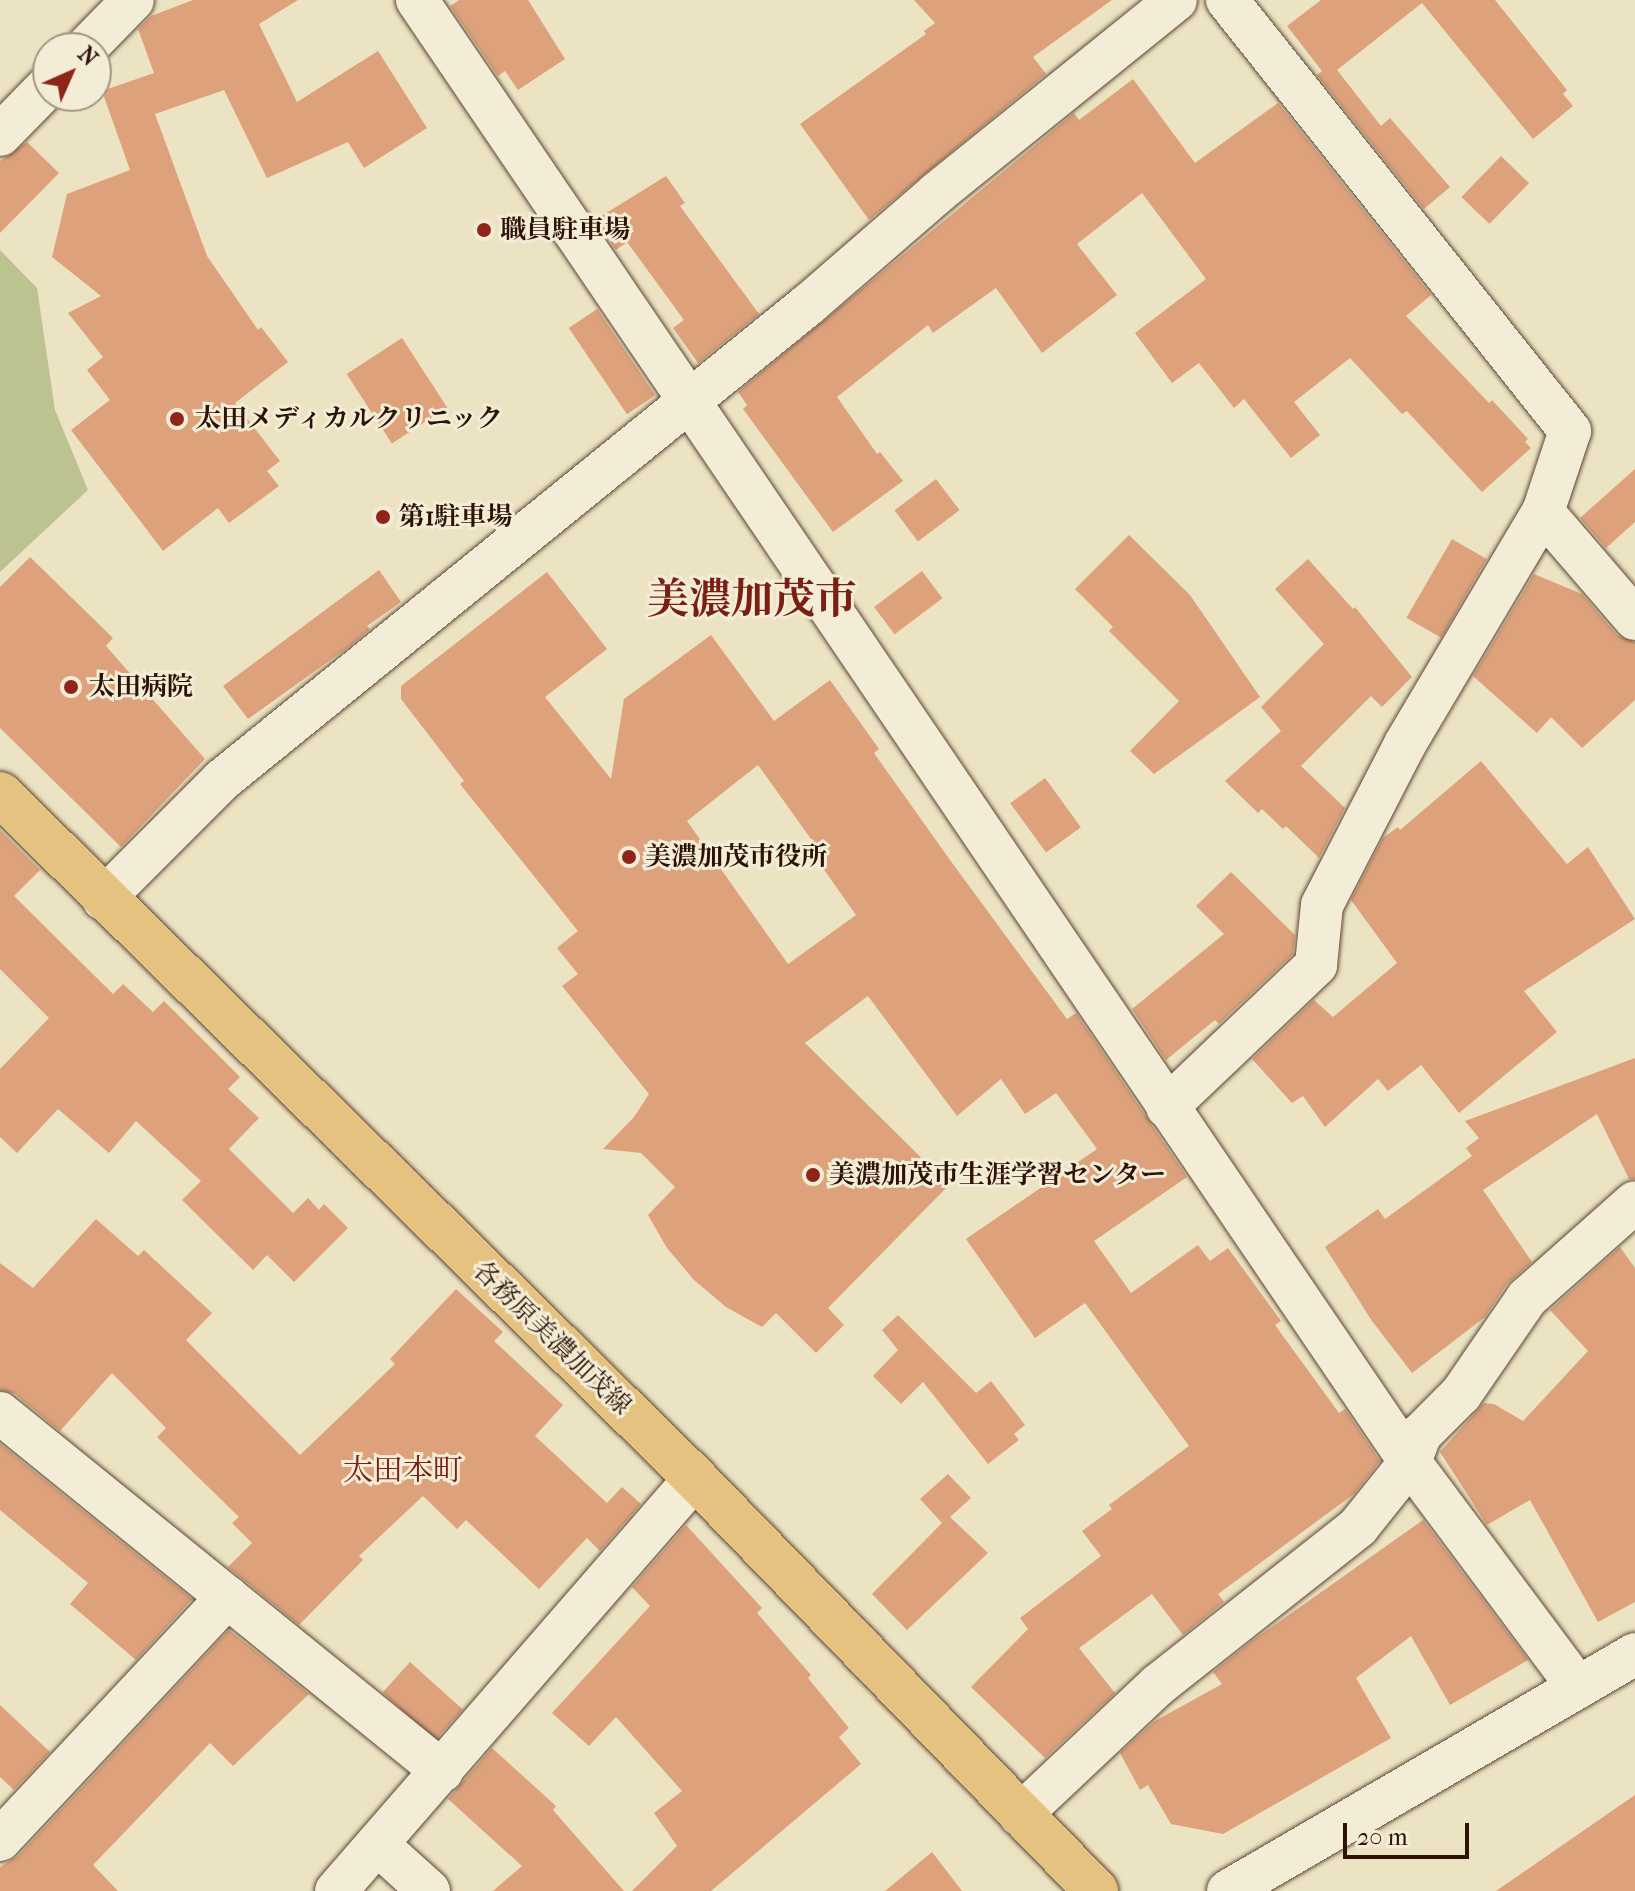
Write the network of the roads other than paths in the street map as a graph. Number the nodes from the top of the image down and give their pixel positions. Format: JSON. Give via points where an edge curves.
{"nodes":[{"id":1,"x":133,"y":0,"type":"edge"},
{"id":2,"x":417,"y":0,"type":"edge"},
{"id":3,"x":1176,"y":0,"type":"edge"},
{"id":4,"x":1227,"y":0,"type":"edge"},
{"id":5,"x":102,"y":32,"type":"edge"},
{"id":6,"x":32,"y":102,"type":"edge"},
{"id":7,"x":0,"y":135,"type":"edge"},
{"id":8,"x":688,"y":402,"type":"junction"},
{"id":9,"x":1543,"y":512,"type":"junction"},
{"id":10,"x":1635,"y":619,"type":"edge"},
{"id":11,"x":0,"y":794,"type":"edge"},
{"id":12,"x":103,"y":899,"type":"junction"},
{"id":13,"x":1167,"y":1107,"type":"junction"},
{"id":14,"x":1635,"y":1202,"type":"edge"},
{"id":15,"x":0,"y":1413,"type":"edge"},
{"id":16,"x":1410,"y":1462,"type":"junction"},
{"id":17,"x":695,"y":1478,"type":"junction"},
{"id":18,"x":227,"y":1597,"type":"junction"},
{"id":19,"x":1635,"y":1654,"type":"edge"},
{"id":20,"x":1578,"y":1687,"type":"junction"},
{"id":21,"x":442,"y":1771,"type":"junction"},
{"id":22,"x":1020,"y":1815,"type":"junction"},
{"id":23,"x":0,"y":1840,"type":"edge"},
{"id":24,"x":377,"y":1844,"type":"junction"},
{"id":25,"x":336,"y":1891,"type":"edge"},
{"id":26,"x":429,"y":1891,"type":"edge"},
{"id":27,"x":1096,"y":1891,"type":"edge"},
{"id":28,"x":1228,"y":1891,"type":"edge"}],
"edges":[{"from":1,"to":5,"type":"street"},
{"from":2,"to":8,"type":"street"},
{"from":3,"to":8,"type":"street"},
{"from":4,"to":9,"type":"street","via":[[1570,431]]},
{"from":6,"to":7,"type":"street"},
{"from":8,"to":12,"type":"street","via":[[222,780]]},
{"from":8,"to":13,"type":"street"},
{"from":9,"to":10,"type":"street"},
{"from":9,"to":13,"type":"street","via":[[1405,744],[1322,905],[1316,965]]},
{"from":11,"to":12,"type":"main road","name":"各務原美濃加茂線"},
{"from":12,"to":17,"type":"main road","name":"各務原美濃加茂線"},
{"from":13,"to":16,"type":"street"},
{"from":14,"to":16,"type":"street","via":[[1527,1298],[1461,1394],[1421,1434]]},
{"from":15,"to":18,"type":"street"},
{"from":16,"to":20,"type":"street"},
{"from":16,"to":22,"type":"street","via":[[1358,1527],[1158,1685]]},
{"from":17,"to":21,"type":"street"},
{"from":17,"to":22,"type":"main road","name":"各務原美濃加茂線"},
{"from":18,"to":21,"type":"street"},
{"from":18,"to":23,"type":"street"},
{"from":19,"to":20,"type":"street"},
{"from":20,"to":28,"type":"street"},
{"from":21,"to":24,"type":"street"},
{"from":22,"to":27,"type":"main road","name":"各務原美濃加茂線"},
{"from":24,"to":25,"type":"street"},
{"from":24,"to":26,"type":"street"}]}
